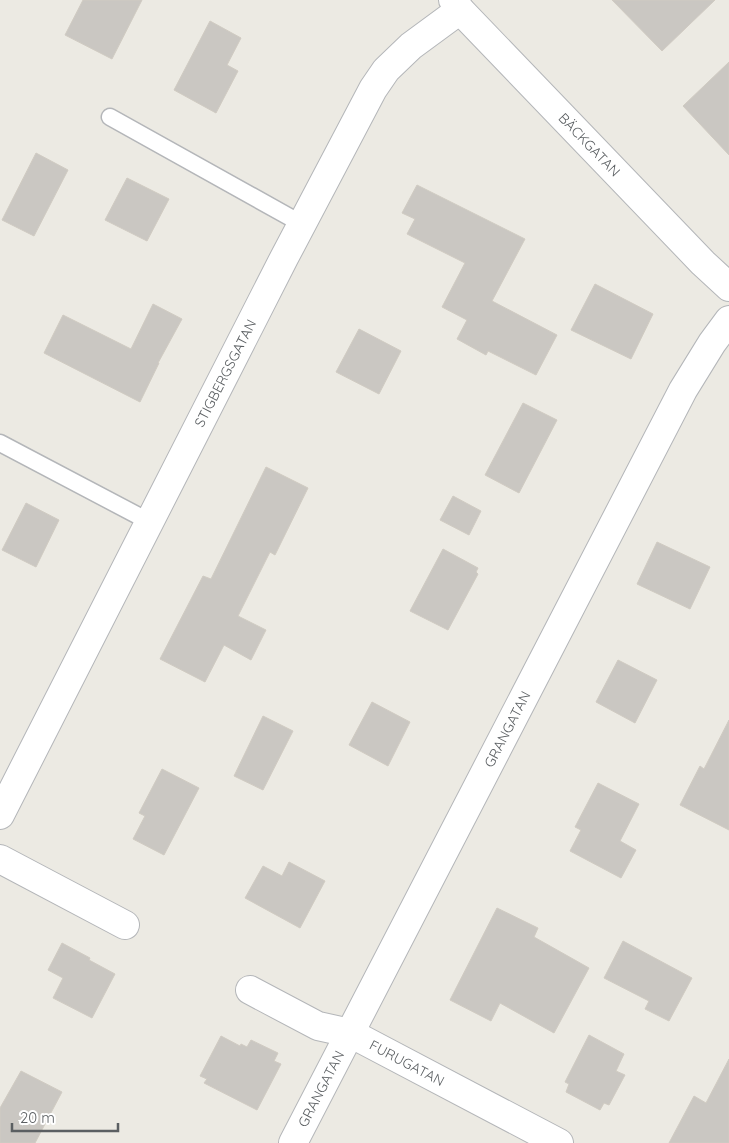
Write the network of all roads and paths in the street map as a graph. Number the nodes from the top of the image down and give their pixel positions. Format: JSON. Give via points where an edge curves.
{"nodes":[{"id":1,"x":456,"y":5,"type":"edge"},
{"id":2,"x":110,"y":117,"type":"dead end"},
{"id":3,"x":302,"y":224,"type":"junction"},
{"id":4,"x":729,"y":287,"type":"edge"},
{"id":5,"x":729,"y":320,"type":"edge"},
{"id":6,"x":0,"y":443,"type":"edge"},
{"id":7,"x":150,"y":522,"type":"junction"},
{"id":8,"x":0,"y":815,"type":"edge"},
{"id":9,"x":0,"y":859,"type":"edge"},
{"id":10,"x":125,"y":925,"type":"dead end"},
{"id":11,"x":250,"y":990,"type":"dead end"},
{"id":12,"x":350,"y":1033,"type":"junction"},
{"id":13,"x":293,"y":1143,"type":"edge"},
{"id":14,"x":559,"y":1143,"type":"edge"}],
"edges":[{"from":1,"to":3,"type":"street","name":"STIGBERGSGATAN","via":[[386,70]]},
{"from":1,"to":4,"type":"street","name":"BÄCKGATAN"},
{"from":2,"to":3,"type":"lane"},
{"from":3,"to":7,"type":"street","name":"STIGBERGSGATAN"},
{"from":5,"to":12,"type":"street","name":"GRANGATAN","via":[[683,390]]},
{"from":6,"to":7,"type":"lane"},
{"from":7,"to":8,"type":"street","name":"STIGBERGSGATAN"},
{"from":9,"to":10,"type":"street"},
{"from":11,"to":12,"type":"street","name":"FURUGATAN","via":[[318,1026]]},
{"from":12,"to":13,"type":"street","name":"GRANGATAN"},
{"from":12,"to":14,"type":"street","name":"FURUGATAN"}]}
